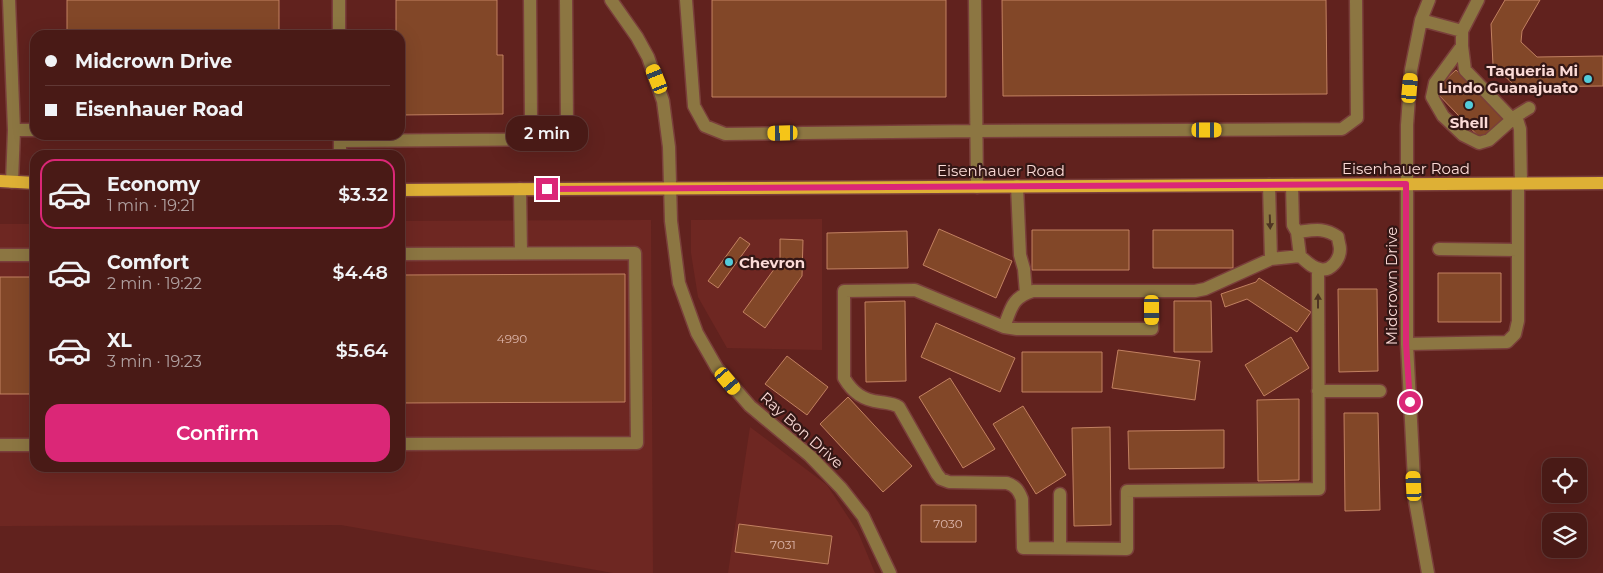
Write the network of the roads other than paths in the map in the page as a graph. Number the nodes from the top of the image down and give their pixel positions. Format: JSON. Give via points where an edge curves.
{"nodes":[{"id":1,"x":9,"y":0,"type":"edge"},
{"id":2,"x":339,"y":0,"type":"edge"},
{"id":3,"x":530,"y":0,"type":"edge"},
{"id":4,"x":566,"y":0,"type":"edge"},
{"id":5,"x":611,"y":0,"type":"edge"},
{"id":6,"x":686,"y":0,"type":"edge"},
{"id":7,"x":975,"y":0,"type":"edge"},
{"id":8,"x":1356,"y":0,"type":"edge"},
{"id":9,"x":1429,"y":0,"type":"edge"},
{"id":10,"x":1478,"y":0,"type":"edge"},
{"id":11,"x":1421,"y":20,"type":"junction"},
{"id":12,"x":339,"y":30,"type":"edge"},
{"id":13,"x":1462,"y":31,"type":"junction"},
{"id":14,"x":1462,"y":46,"type":"junction"},
{"id":15,"x":1529,"y":108,"type":"dead end"},
{"id":16,"x":1514,"y":117,"type":"junction"},
{"id":17,"x":14,"y":130,"type":"junction"},
{"id":18,"x":30,"y":130,"type":"edge"},
{"id":19,"x":977,"y":131,"type":"junction"},
{"id":20,"x":405,"y":139,"type":"edge"},
{"id":21,"x":508,"y":140,"type":"junction"},
{"id":22,"x":6,"y":182,"type":"edge"},
{"id":23,"x":30,"y":182,"type":"edge"},
{"id":24,"x":1603,"y":183,"type":"edge"},
{"id":25,"x":1406,"y":184,"type":"junction"},
{"id":26,"x":1520,"y":184,"type":"junction"},
{"id":27,"x":1269,"y":185,"type":"junction"},
{"id":28,"x":1292,"y":185,"type":"junction"},
{"id":29,"x":1017,"y":186,"type":"junction"},
{"id":30,"x":977,"y":187,"type":"junction"},
{"id":31,"x":671,"y":188,"type":"junction"},
{"id":32,"x":520,"y":189,"type":"junction"},
{"id":33,"x":405,"y":190,"type":"edge"},
{"id":34,"x":1297,"y":232,"type":"junction"},
{"id":35,"x":1439,"y":249,"type":"dead end"},
{"id":36,"x":1518,"y":250,"type":"junction"},
{"id":37,"x":521,"y":253,"type":"junction"},
{"id":38,"x":405,"y":254,"type":"edge"},
{"id":39,"x":0,"y":255,"type":"edge"},
{"id":40,"x":30,"y":255,"type":"edge"},
{"id":41,"x":1300,"y":256,"type":"junction"},
{"id":42,"x":1271,"y":259,"type":"junction"},
{"id":43,"x":1318,"y":269,"type":"junction"},
{"id":44,"x":1152,"y":291,"type":"junction"},
{"id":45,"x":1026,"y":293,"type":"junction"},
{"id":46,"x":1004,"y":327,"type":"junction"},
{"id":47,"x":1406,"y":344,"type":"junction"},
{"id":48,"x":1318,"y":391,"type":"junction"},
{"id":49,"x":1380,"y":391,"type":"dead end"},
{"id":50,"x":405,"y":444,"type":"edge"},
{"id":51,"x":0,"y":445,"type":"edge"},
{"id":52,"x":30,"y":445,"type":"edge"},
{"id":53,"x":1060,"y":494,"type":"dead end"},
{"id":54,"x":1060,"y":548,"type":"junction"},
{"id":55,"x":890,"y":573,"type":"edge"},
{"id":56,"x":1428,"y":573,"type":"edge"}],
"edges":[{"from":1,"to":17,"type":"street"},
{"from":2,"to":12,"type":"street"},
{"from":3,"to":21,"type":"street","via":[[531,118],[526,131]]},
{"from":4,"to":21,"type":"street","via":[[566,130],[556,139]]},
{"from":5,"to":31,"type":"street","name":"Ray Bon Drive","via":[[637,37],[657,79],[667,124]]},
{"from":6,"to":19,"type":"street","via":[[694,106],[705,126],[725,134]]},
{"from":7,"to":19,"type":"street"},
{"from":8,"to":19,"type":"street","via":[[1356,118],[1342,129]]},
{"from":9,"to":11,"type":"street","name":"Midcrown Drive"},
{"from":10,"to":13,"type":"street"},
{"from":11,"to":13,"type":"street"},
{"from":11,"to":25,"type":"street","name":"Midcrown Drive","via":[[1411,70]]},
{"from":13,"to":14,"type":"street"},
{"from":14,"to":16,"type":"street","via":[[1465,70]]},
{"from":14,"to":16,"type":"street","via":[[1435,83],[1432,97],[1443,116],[1463,135],[1480,142],[1489,140]]},
{"from":15,"to":16,"type":"street"},
{"from":16,"to":26,"type":"street","via":[[1520,129]]},
{"from":17,"to":18,"type":"street"},
{"from":17,"to":22,"type":"street"},
{"from":19,"to":30,"type":"street"},
{"from":20,"to":21,"type":"street"},
{"from":22,"to":23,"type":"main road"},
{"from":24,"to":26,"type":"main road","name":"Eisenhauer Road"},
{"from":25,"to":26,"type":"main road","name":"Eisenhauer Road"},
{"from":25,"to":28,"type":"main road","name":"Eisenhauer Road"},
{"from":25,"to":47,"type":"street","name":"Midcrown Drive"},
{"from":26,"to":36,"type":"street"},
{"from":27,"to":28,"type":"main road","name":"Eisenhauer Road"},
{"from":27,"to":29,"type":"main road","name":"Eisenhauer Road"},
{"from":27,"to":42,"type":"street","one_way":true},
{"from":28,"to":34,"type":"street","via":[[1293,225]]},
{"from":29,"to":30,"type":"main road","name":"Eisenhauer Road"},
{"from":29,"to":45,"type":"street","via":[[1020,256]]},
{"from":30,"to":31,"type":"main road","name":"Eisenhauer Road"},
{"from":31,"to":32,"type":"main road","name":"Eisenhauer Road"},
{"from":31,"to":55,"type":"street","name":"Ray Bon Drive","via":[[671,221],[679,284],[698,333],[718,368],[750,406],[810,456],[841,488],[863,516]]},
{"from":32,"to":33,"type":"main road","name":"Eisenhauer Road"},
{"from":32,"to":37,"type":"street"},
{"from":34,"to":41,"type":"street"},
{"from":34,"to":43,"type":"street","via":[[1328,230],[1338,237],[1338,260],[1324,270]]},
{"from":35,"to":36,"type":"street"},
{"from":36,"to":47,"type":"street","via":[[1518,321],[1515,334],[1507,342]]},
{"from":37,"to":38,"type":"street"},
{"from":37,"to":50,"type":"street","via":[[635,253],[637,443]]},
{"from":39,"to":40,"type":"street"},
{"from":41,"to":42,"type":"street"},
{"from":41,"to":43,"type":"street"},
{"from":42,"to":44,"type":"street","via":[[1205,289]]},
{"from":48,"to":43,"type":"street","one_way":true},
{"from":44,"to":45,"type":"street"},
{"from":44,"to":46,"type":"street","via":[[1152,329]]},
{"from":45,"to":46,"type":"street","via":[[1015,300]]},
{"from":46,"to":54,"type":"street","via":[[915,290],[844,291],[844,378],[851,390],[861,397],[899,407],[941,479],[1014,486],[1022,500],[1023,548]]},
{"from":47,"to":56,"type":"street","name":"Midcrown Drive","via":[[1415,501]]},
{"from":48,"to":49,"type":"street"},
{"from":48,"to":54,"type":"street","via":[[1319,489],[1127,491],[1127,550]]},
{"from":51,"to":52,"type":"street"},
{"from":53,"to":54,"type":"street"}]}
